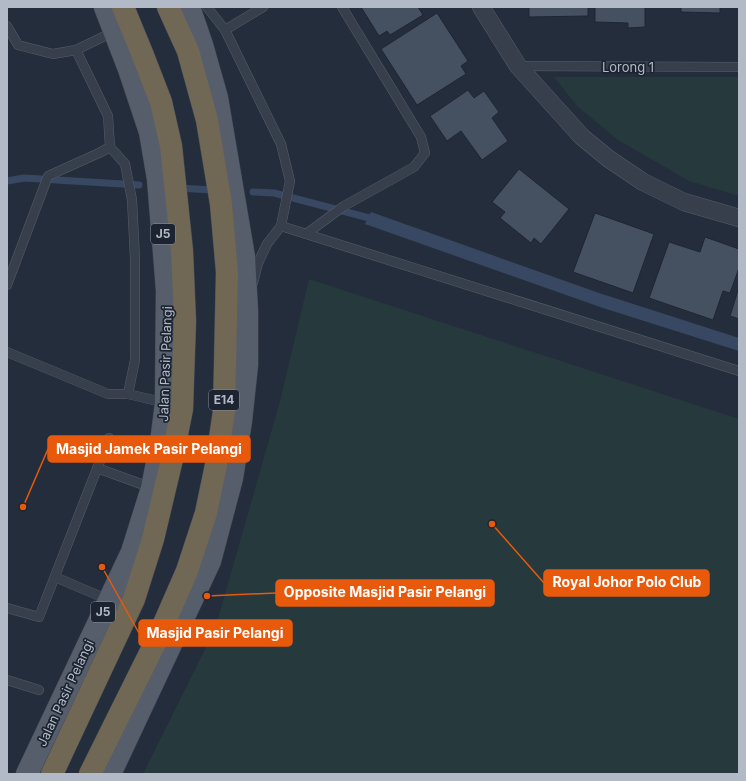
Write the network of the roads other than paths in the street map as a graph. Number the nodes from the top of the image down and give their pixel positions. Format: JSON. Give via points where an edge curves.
{"nodes":[{"id":1,"x":105,"y":7,"type":"edge"},
{"id":2,"x":122,"y":7,"type":"edge"},
{"id":3,"x":168,"y":7,"type":"edge"},
{"id":4,"x":188,"y":7,"type":"edge"},
{"id":5,"x":207,"y":7,"type":"edge"},
{"id":6,"x":263,"y":7,"type":"edge"},
{"id":7,"x":342,"y":7,"type":"edge"},
{"id":8,"x":481,"y":7,"type":"edge"},
{"id":9,"x":7,"y":26,"type":"edge"},
{"id":10,"x":225,"y":30,"type":"junction"},
{"id":11,"x":115,"y":31,"type":"junction"},
{"id":12,"x":76,"y":50,"type":"junction"},
{"id":13,"x":518,"y":66,"type":"junction"},
{"id":14,"x":739,"y":67,"type":"edge"},
{"id":15,"x":110,"y":147,"type":"junction"},
{"id":16,"x":739,"y":218,"type":"edge"},
{"id":17,"x":281,"y":226,"type":"junction"},
{"id":18,"x":306,"y":234,"type":"junction"},
{"id":19,"x":7,"y":285,"type":"edge"},
{"id":20,"x":247,"y":311,"type":"junction"},
{"id":21,"x":7,"y":352,"type":"edge"},
{"id":22,"x":739,"y":371,"type":"edge"},
{"id":23,"x":128,"y":394,"type":"junction"},
{"id":24,"x":166,"y":403,"type":"junction"},
{"id":25,"x":109,"y":438,"type":"dead end"},
{"id":26,"x":97,"y":468,"type":"junction"},
{"id":27,"x":152,"y":488,"type":"junction"},
{"id":28,"x":55,"y":577,"type":"junction"},
{"id":29,"x":109,"y":600,"type":"junction"},
{"id":30,"x":7,"y":608,"type":"edge"},
{"id":31,"x":7,"y":680,"type":"edge"},
{"id":32,"x":39,"y":690,"type":"dead end"},
{"id":33,"x":27,"y":774,"type":"edge"},
{"id":34,"x":52,"y":774,"type":"edge"},
{"id":35,"x":90,"y":774,"type":"edge"},
{"id":36,"x":110,"y":774,"type":"edge"}],
"edges":[{"from":1,"to":11,"type":"main road","name":"Jalan Pasir Pelangi","number":"J5"},
{"from":2,"to":34,"type":"highway","via":[[161,102],[171,146],[186,321],[182,409],[154,539],[134,600]]},
{"from":3,"to":35,"type":"highway","number":"E14","via":[[188,51],[207,120],[221,204],[227,272],[224,411],[206,513],[187,571],[159,635]]},
{"from":4,"to":20,"type":"main road","via":[[202,44],[217,98],[244,257]]},
{"from":5,"to":10,"type":"lane"},
{"from":6,"to":10,"type":"lane"},
{"from":7,"to":18,"type":"lane","via":[[421,137],[425,153],[414,167],[344,206]]},
{"from":8,"to":13,"type":"street"},
{"from":9,"to":12,"type":"lane","via":[[18,45],[53,54]]},
{"from":10,"to":17,"type":"lane","via":[[281,144],[290,181]]},
{"from":11,"to":12,"type":"lane"},
{"from":11,"to":24,"type":"main road","name":"Jalan Pasir Pelangi","number":"J5","via":[[150,132],[158,179],[167,290]]},
{"from":12,"to":15,"type":"lane","via":[[108,116]]},
{"from":13,"to":14,"type":"lane","name":"Lorong 1"},
{"from":13,"to":16,"type":"street","via":[[582,137],[643,182],[684,202]]},
{"from":15,"to":19,"type":"lane","via":[[48,176]]},
{"from":15,"to":23,"type":"lane","via":[[125,164],[132,200],[135,360]]},
{"from":17,"to":18,"type":"lane"},
{"from":17,"to":20,"type":"lane","via":[[267,244],[258,263]]},
{"from":18,"to":22,"type":"lane"},
{"from":20,"to":36,"type":"main road","via":[[247,365],[241,421],[232,478],[210,561]]},
{"from":21,"to":23,"type":"lane","via":[[108,394]]},
{"from":23,"to":24,"type":"lane"},
{"from":24,"to":27,"type":"main road","name":"Jalan Pasir Pelangi","number":"J5"},
{"from":25,"to":26,"type":"lane"},
{"from":26,"to":27,"type":"lane"},
{"from":26,"to":28,"type":"lane"},
{"from":27,"to":29,"type":"main road","name":"Jalan Pasir Pelangi","number":"J5","via":[[132,552]]},
{"from":28,"to":29,"type":"lane"},
{"from":28,"to":30,"type":"lane","via":[[39,617]]},
{"from":29,"to":33,"type":"main road","name":"Jalan Pasir Pelangi","number":"J5"},
{"from":31,"to":32,"type":"lane"}]}
